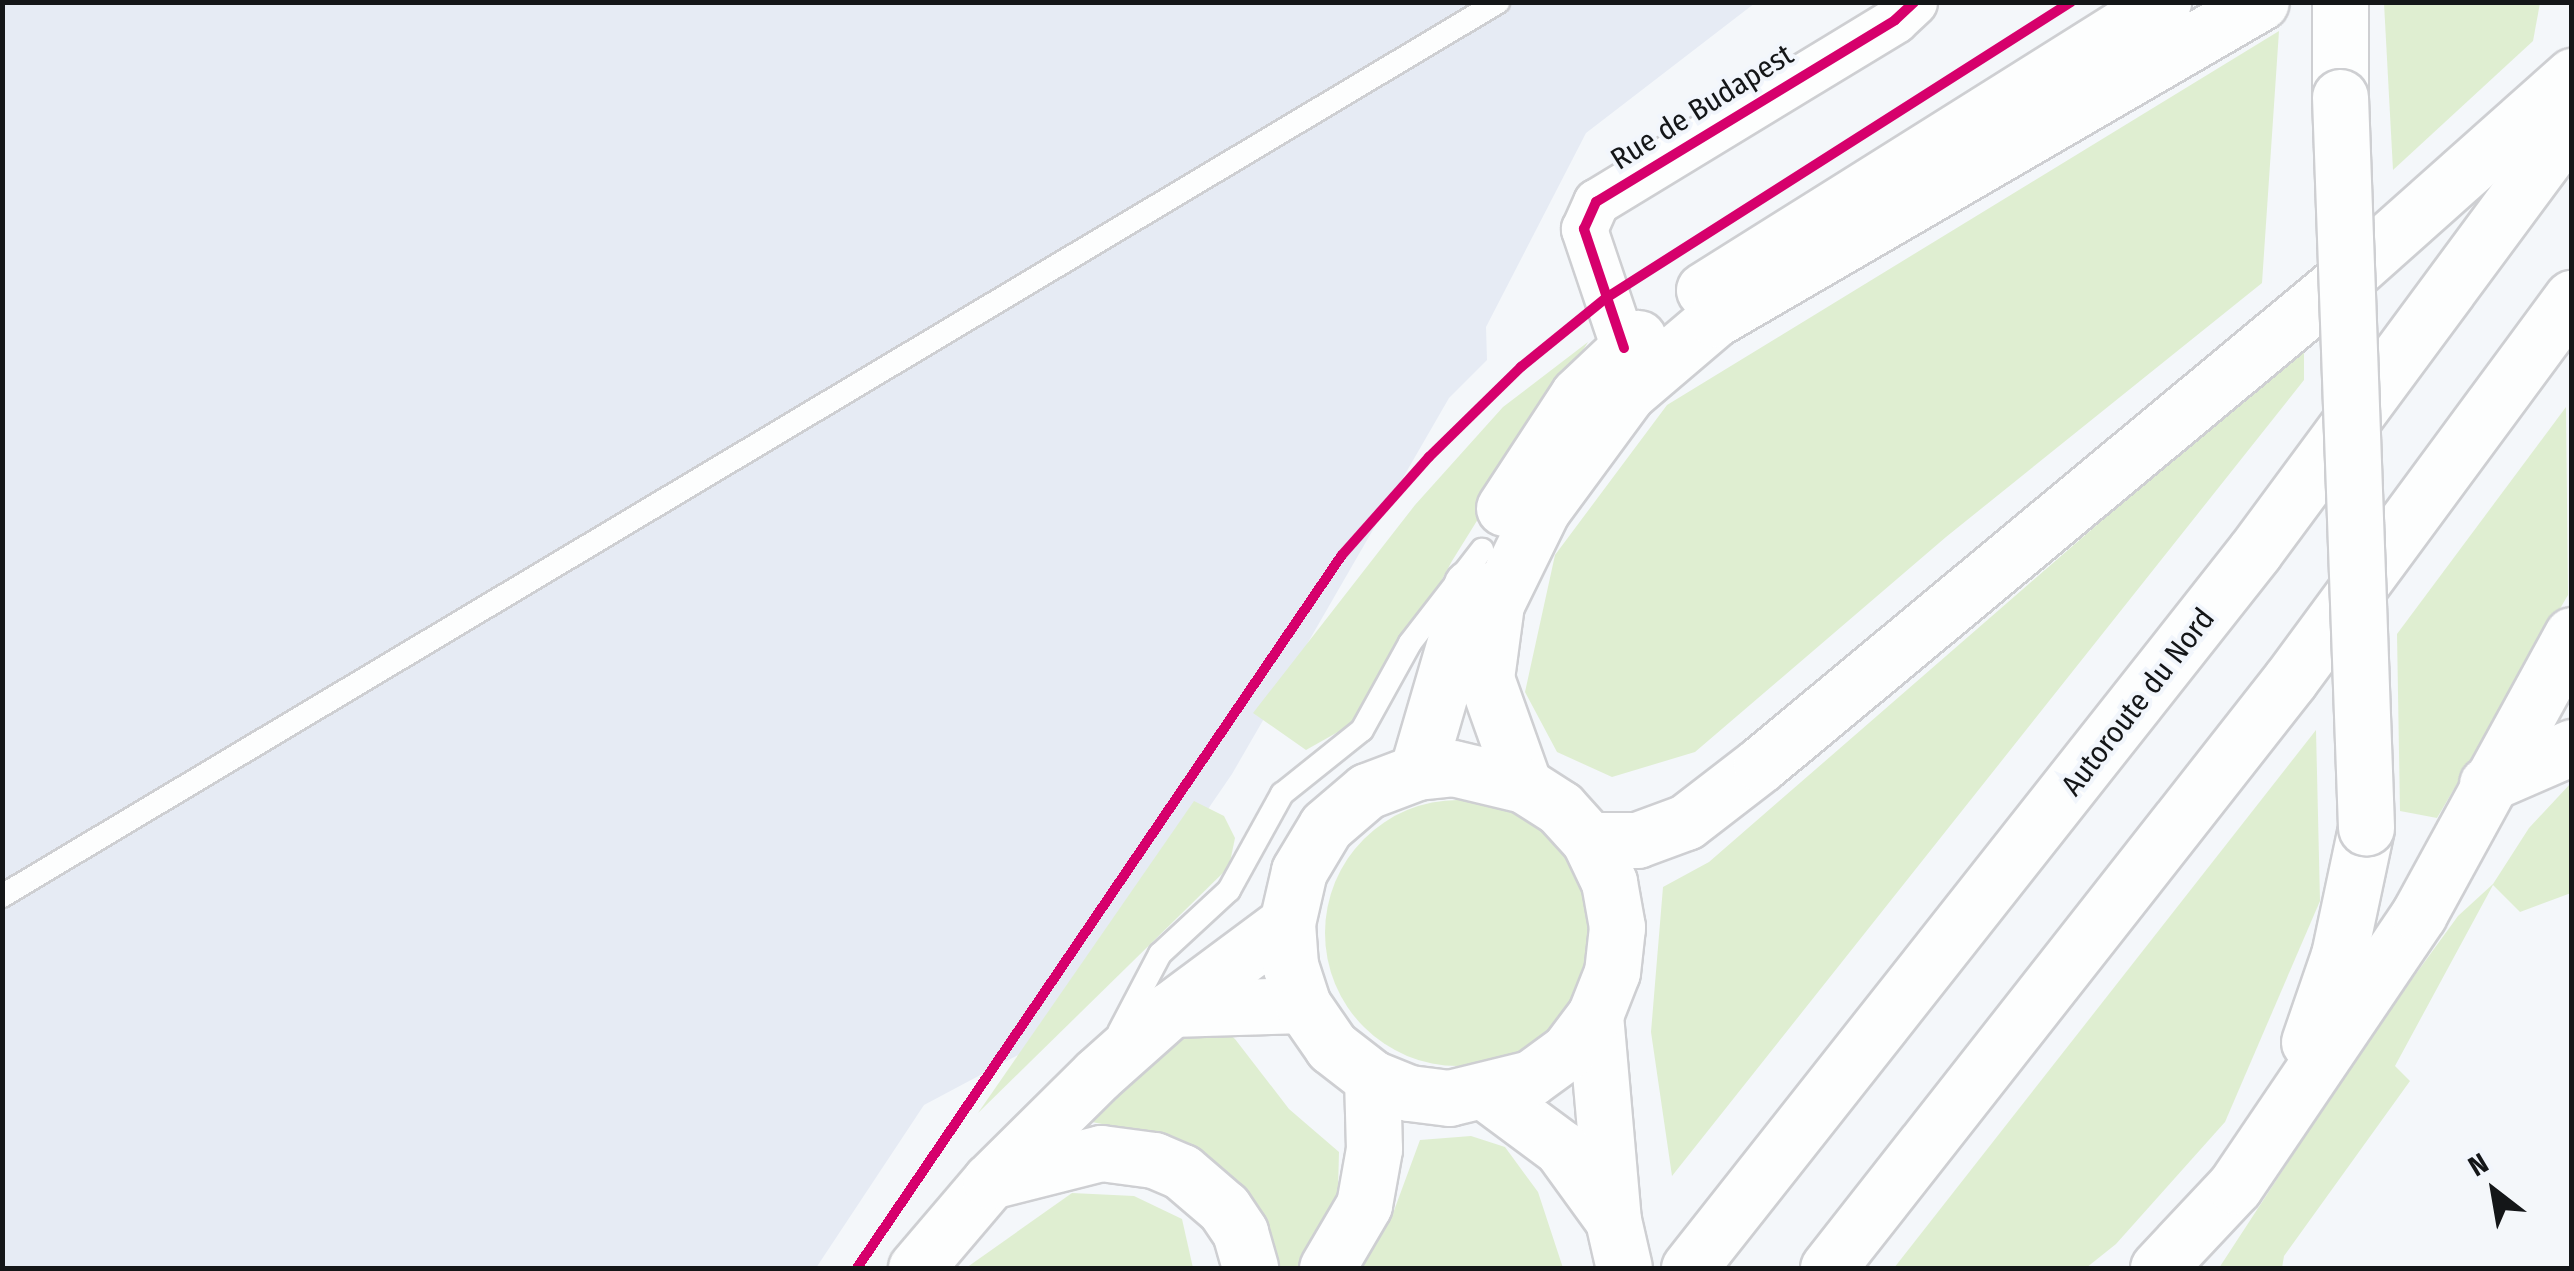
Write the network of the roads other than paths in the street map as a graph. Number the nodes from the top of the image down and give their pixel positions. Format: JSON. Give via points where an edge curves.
{"nodes":[{"id":1,"x":1498,"y":2,"type":"edge"},
{"id":2,"x":1914,"y":2,"type":"edge"},
{"id":3,"x":2163,"y":2,"type":"edge"},
{"id":4,"x":2261,"y":2,"type":"edge"},
{"id":5,"x":2340,"y":2,"type":"edge"},
{"id":6,"x":2572,"y":76,"type":"edge"},
{"id":7,"x":2572,"y":122,"type":"edge"},
{"id":8,"x":2572,"y":298,"type":"edge"},
{"id":9,"x":1624,"y":348,"type":"junction"},
{"id":10,"x":1482,"y":550,"type":"junction"},
{"id":11,"x":2572,"y":635,"type":"edge"},
{"id":12,"x":2572,"y":747,"type":"edge"},
{"id":13,"x":1416,"y":772,"type":"junction"},
{"id":14,"x":1524,"y":784,"type":"junction"},
{"id":15,"x":2488,"y":784,"type":"junction"},
{"id":16,"x":1589,"y":840,"type":"junction"},
{"id":17,"x":2,"y":896,"type":"edge"},
{"id":18,"x":1287,"y":924,"type":"junction"},
{"id":19,"x":1303,"y":1005,"type":"junction"},
{"id":20,"x":1171,"y":1009,"type":"junction"},
{"id":21,"x":1595,"y":1015,"type":"junction"},
{"id":22,"x":1097,"y":1075,"type":"junction"},
{"id":23,"x":1372,"y":1078,"type":"junction"},
{"id":24,"x":1488,"y":1094,"type":"junction"},
{"id":25,"x":2268,"y":1137,"type":"junction"},
{"id":26,"x":990,"y":1181,"type":"junction"},
{"id":27,"x":1618,"y":1244,"type":"edge"},
{"id":28,"x":916,"y":1268,"type":"edge"},
{"id":29,"x":1250,"y":1268,"type":"edge"},
{"id":30,"x":1327,"y":1268,"type":"edge"},
{"id":31,"x":1689,"y":1268,"type":"edge"},
{"id":32,"x":1828,"y":1268,"type":"edge"},
{"id":33,"x":2158,"y":1268,"type":"edge"}],
"edges":[{"from":1,"to":17,"type":"lane"},
{"from":2,"to":9,"type":"street","name":"Rue de Budapest","via":[[1596,202],[1584,229]]},
{"from":3,"to":9,"type":"main road","via":[[1756,252]]},
{"from":4,"to":14,"type":"main road","via":[[1715,320],[1628,393],[1542,510],[1496,604],[1486,678]]},
{"from":5,"to":25,"type":"main road","bridge":true,"via":[[2366,828],[2339,955]]},
{"from":6,"to":16,"type":"main road","via":[[2341,282],[1762,764],[1686,822],[1637,840]]},
{"from":7,"to":31,"type":"main road","name":"Autoroute du Nord","via":[[2221,595]]},
{"from":8,"to":32,"type":"main road","via":[[2290,680]]},
{"from":9,"to":10,"type":"main road","via":[[1578,395],[1524,470]]},
{"from":10,"to":13,"type":"main road"},
{"from":10,"to":22,"type":"lane","via":[[1410,642],[1362,730],[1282,794],[1229,890],[1160,954]]},
{"from":11,"to":15,"type":"main road"},
{"from":12,"to":15,"type":"main road"},
{"from":13,"to":14,"type":"main road","via":[[1471,770]]},
{"from":13,"to":18,"type":"main road","via":[[1367,791],[1326,826],[1299,872]]},
{"from":14,"to":16,"type":"main road","via":[[1560,808]]},
{"from":15,"to":25,"type":"main road","via":[[2420,914]]},
{"from":16,"to":21,"type":"main road","via":[[1609,882],[1617,926],[1612,972]]},
{"from":18,"to":19,"type":"main road","via":[[1290,966]]},
{"from":18,"to":20,"type":"main road"},
{"from":19,"to":20,"type":"main road"},
{"from":19,"to":23,"type":"main road","via":[[1332,1047]]},
{"from":20,"to":22,"type":"main road"},
{"from":21,"to":24,"type":"main road","via":[[1568,1051],[1531,1078]]},
{"from":21,"to":27,"type":"main road"},
{"from":22,"to":26,"type":"main road"},
{"from":23,"to":24,"type":"main road","via":[[1410,1093]]},
{"from":23,"to":30,"type":"main road","via":[[1374,1148],[1364,1205]]},
{"from":24,"to":27,"type":"main road","via":[[1561,1148]]},
{"from":25,"to":33,"type":"main road","via":[[2204,1224]]},
{"from":26,"to":28,"type":"main road"},
{"from":26,"to":29,"type":"main road","via":[[1101,1153],[1154,1160],[1182,1172],[1224,1208],[1240,1232]]}]}
